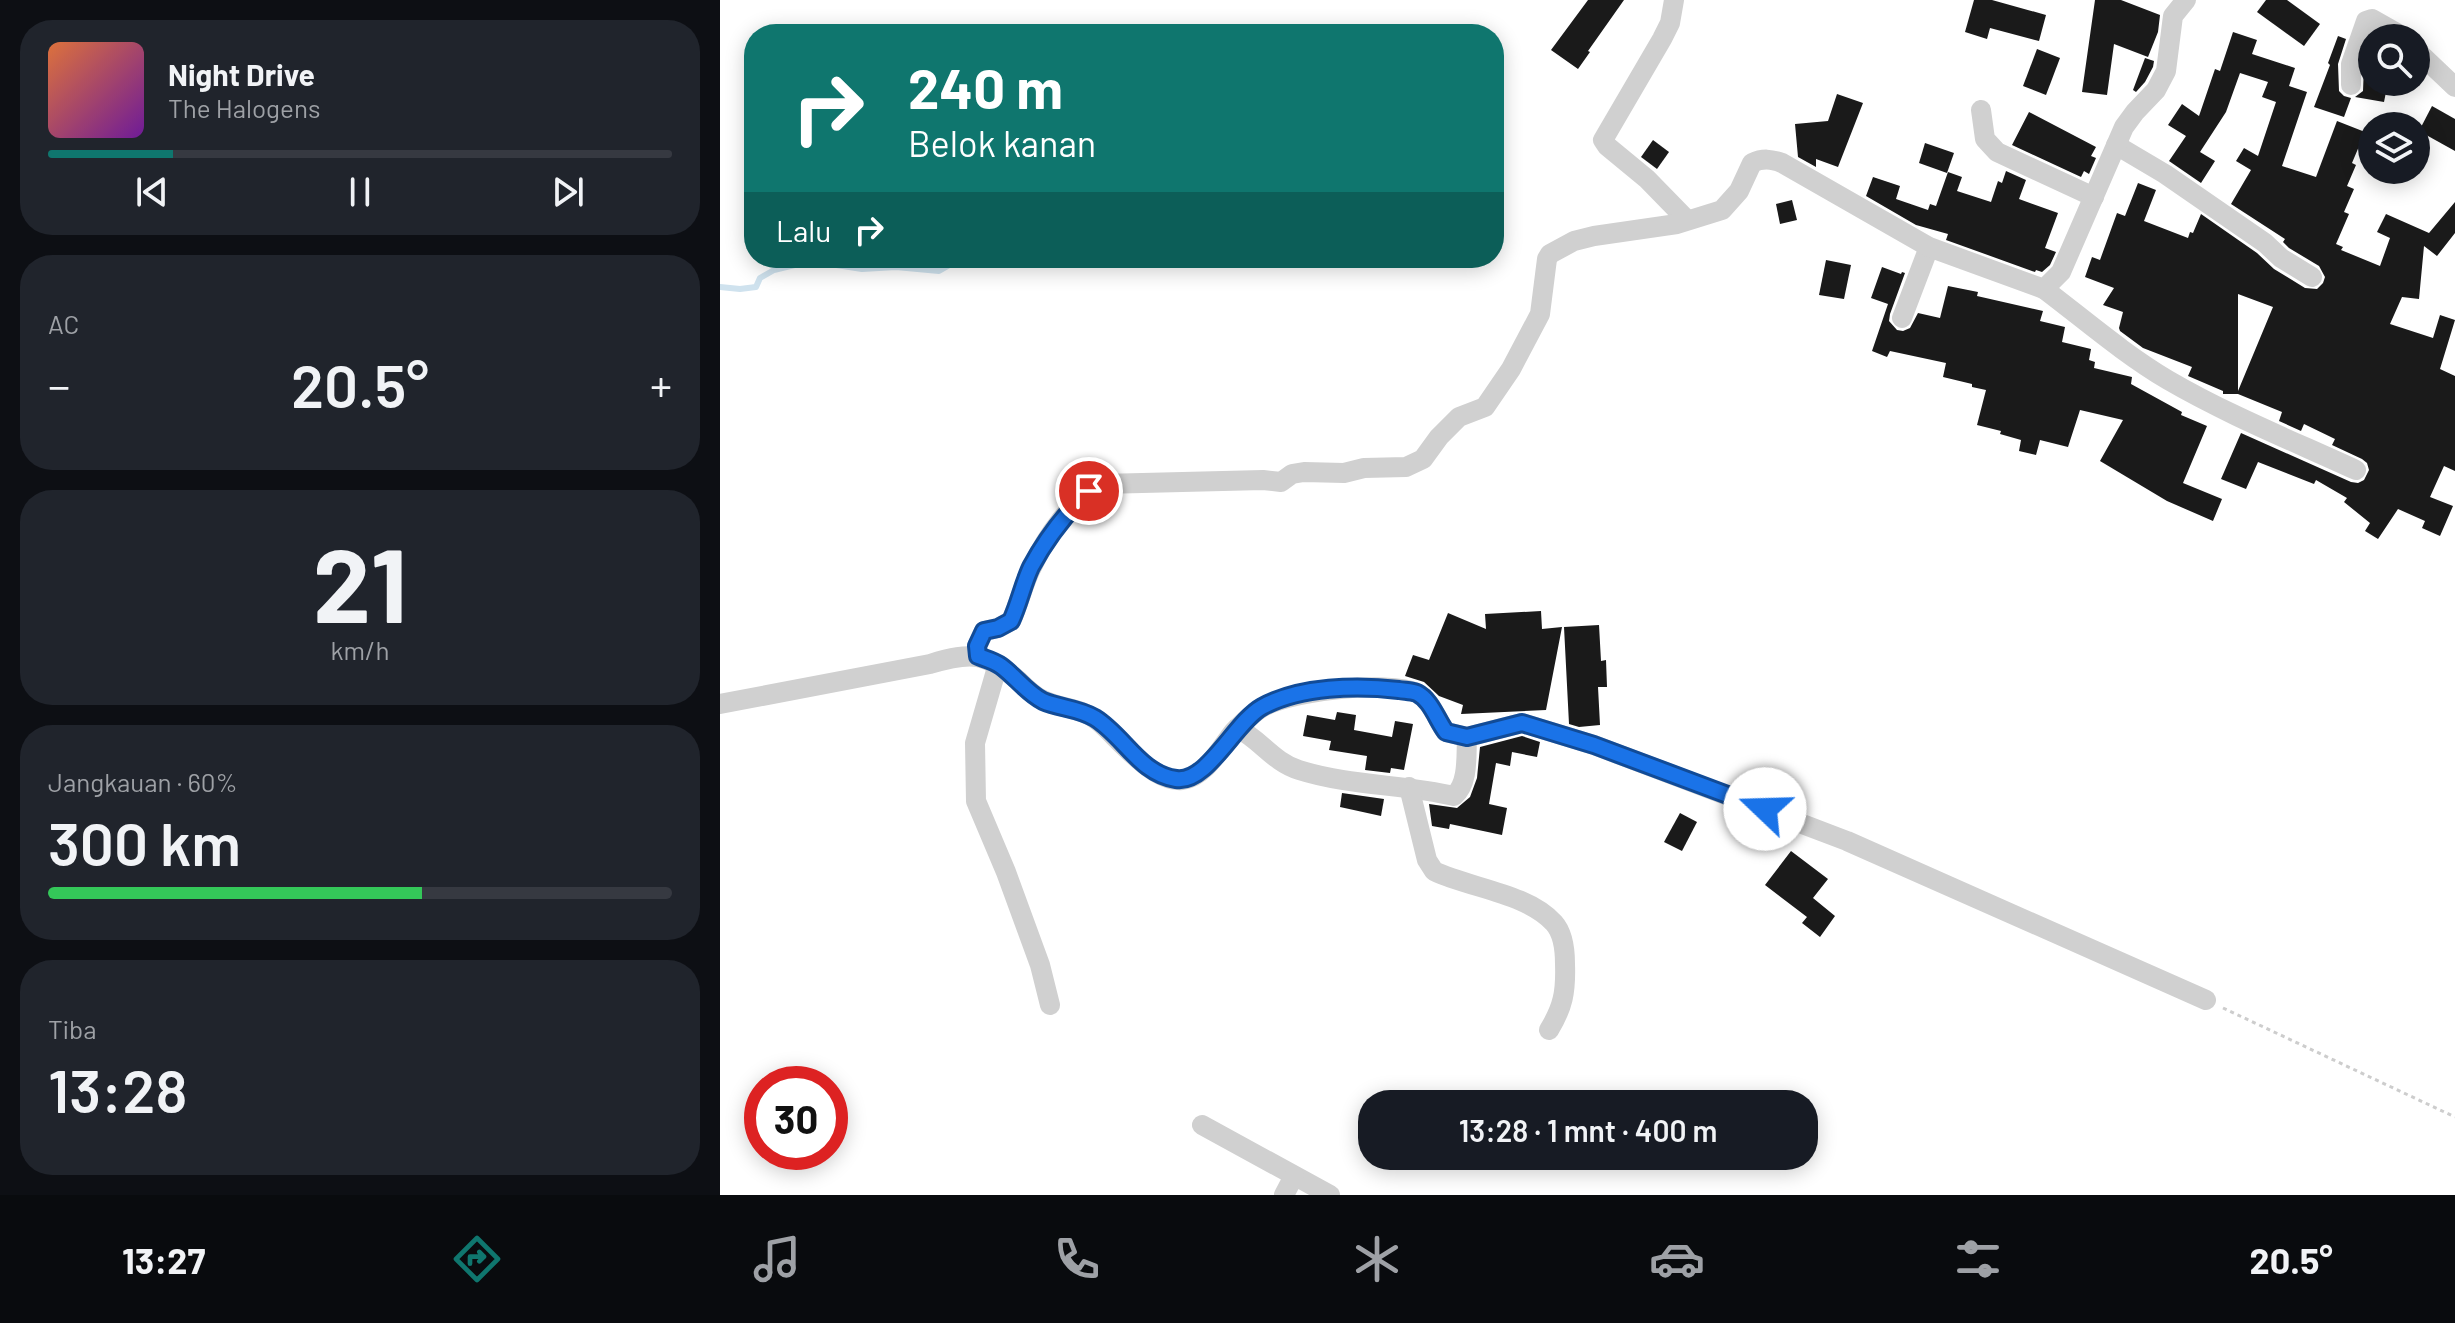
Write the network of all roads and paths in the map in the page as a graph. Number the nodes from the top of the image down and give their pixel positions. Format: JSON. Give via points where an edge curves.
{"nodes":[{"id":1,"x":1674,"y":0,"type":"edge"},
{"id":2,"x":2186,"y":0,"type":"edge"},
{"id":3,"x":2369,"y":0,"type":"edge"},
{"id":4,"x":2391,"y":24,"type":"edge"},
{"id":5,"x":2358,"y":44,"type":"edge"},
{"id":6,"x":2430,"y":64,"type":"edge"},
{"id":7,"x":2351,"y":85,"type":"dead end"},
{"id":8,"x":2455,"y":87,"type":"edge"},
{"id":9,"x":1981,"y":110,"type":"dead end"},
{"id":10,"x":2116,"y":145,"type":"junction"},
{"id":11,"x":2094,"y":197,"type":"junction"},
{"id":12,"x":1682,"y":222,"type":"junction"},
{"id":13,"x":1929,"y":247,"type":"junction"},
{"id":14,"x":2312,"y":277,"type":"dead end"},
{"id":15,"x":2044,"y":289,"type":"junction"},
{"id":16,"x":1902,"y":318,"type":"dead end"},
{"id":17,"x":2356,"y":470,"type":"dead end"},
{"id":18,"x":988,"y":660,"type":"junction"},
{"id":19,"x":720,"y":704,"type":"edge"},
{"id":20,"x":1237,"y":728,"type":"junction"},
{"id":21,"x":1467,"y":737,"type":"junction"},
{"id":22,"x":1409,"y":787,"type":"junction"},
{"id":23,"x":2206,"y":1000,"type":"joint"},
{"id":24,"x":1050,"y":1005,"type":"dead end"},
{"id":25,"x":1549,"y":1030,"type":"dead end"},
{"id":26,"x":2455,"y":1117,"type":"edge"},
{"id":27,"x":1202,"y":1125,"type":"dead end"},
{"id":28,"x":1294,"y":1176,"type":"junction"},
{"id":29,"x":1284,"y":1195,"type":"edge"},
{"id":30,"x":1330,"y":1195,"type":"edge"}],
"edges":[{"from":1,"to":12,"type":"street","via":[[1662,39],[1603,140],[1653,185]]},
{"from":2,"to":10,"type":"street","via":[[2173,16],[2166,71]]},
{"from":3,"to":4,"type":"street"},
{"from":5,"to":7,"type":"street"},
{"from":6,"to":8,"type":"street"},
{"from":9,"to":11,"type":"street","via":[[1985,139],[1997,152]]},
{"from":10,"to":11,"type":"street"},
{"from":10,"to":14,"type":"street"},
{"from":11,"to":15,"type":"street","via":[[2061,272]]},
{"from":12,"to":13,"type":"street","via":[[1722,210],[1739,191],[1752,163],[1772,159]]},
{"from":12,"to":18,"type":"street","via":[[1594,236],[1550,254],[1540,314],[1511,369],[1485,407],[1459,417],[1423,459],[1406,467],[1304,472],[1281,482],[1102,484],[1089,491],[1030,569],[1011,621],[984,631],[977,646]]},
{"from":13,"to":15,"type":"street"},
{"from":13,"to":16,"type":"street"},
{"from":15,"to":17,"type":"street","via":[[2167,379]]},
{"from":18,"to":19,"type":"street","via":[[955,657]]},
{"from":18,"to":20,"type":"street","via":[[1041,700],[1097,719],[1144,765],[1172,779],[1201,772]]},
{"from":18,"to":24,"type":"street","via":[[975,743],[976,801],[1040,965]]},
{"from":20,"to":21,"type":"street","via":[[1261,707],[1295,695],[1339,688],[1388,689],[1416,692],[1446,732]]},
{"from":20,"to":22,"type":"street","via":[[1297,769]]},
{"from":21,"to":22,"type":"street","via":[[1458,793]]},
{"from":21,"to":23,"type":"street","via":[[1522,723],[1594,745],[1847,841]]},
{"from":22,"to":25,"type":"street","via":[[1434,871],[1520,901],[1555,924],[1564,948],[1563,1002]]},
{"from":23,"to":26,"type":"path"},
{"from":27,"to":28,"type":"street"},
{"from":28,"to":29,"type":"street"},
{"from":28,"to":30,"type":"street"}]}
